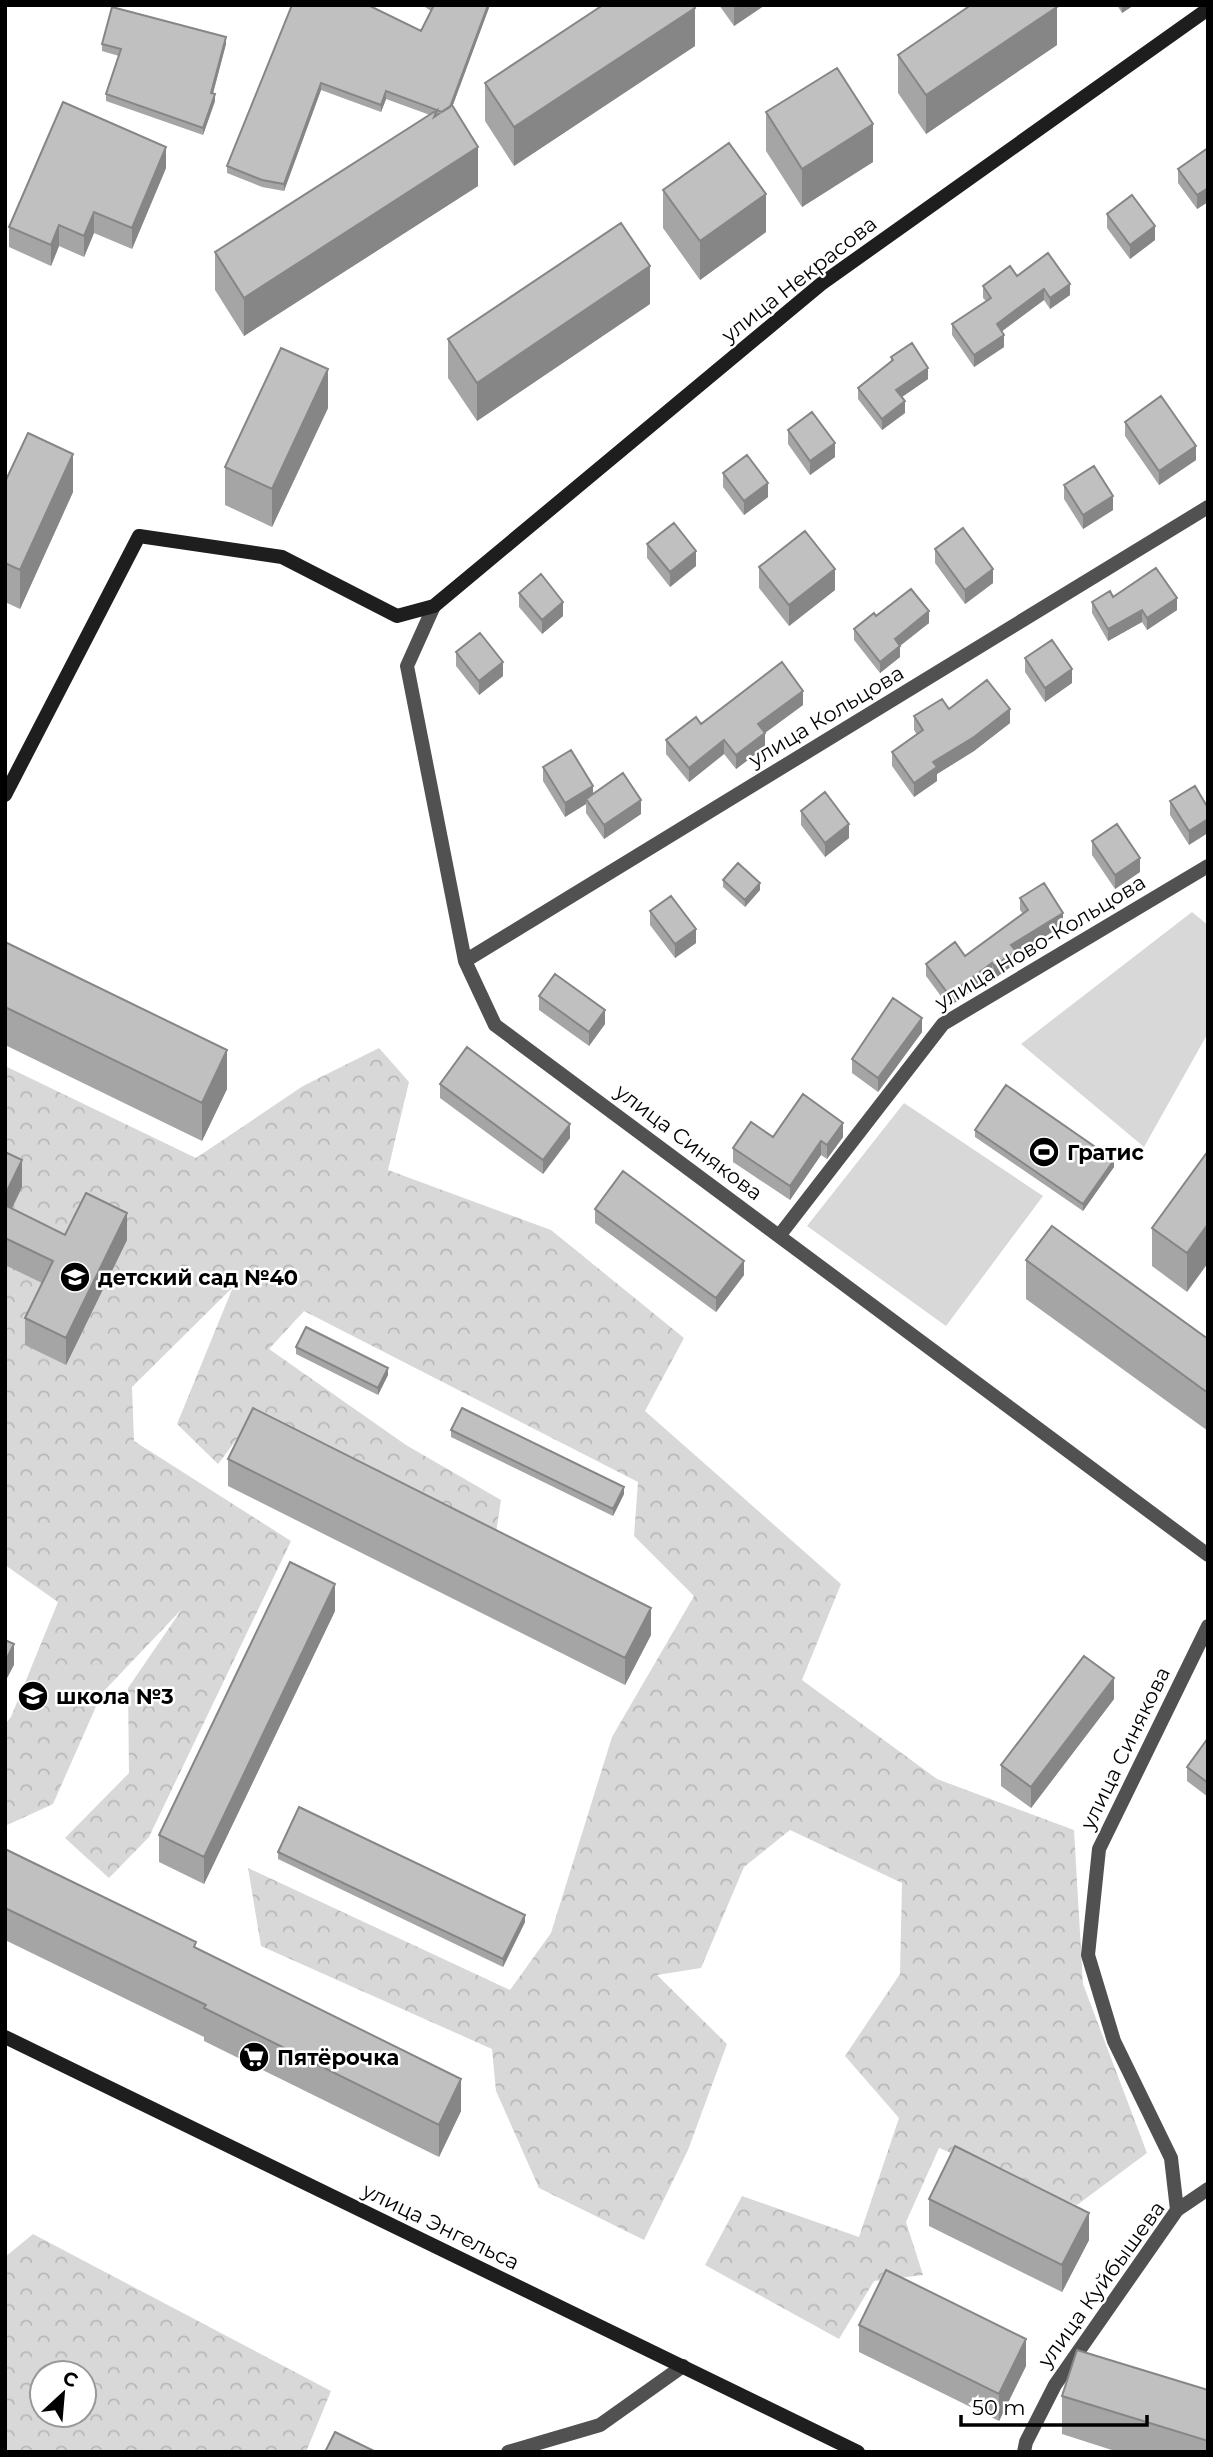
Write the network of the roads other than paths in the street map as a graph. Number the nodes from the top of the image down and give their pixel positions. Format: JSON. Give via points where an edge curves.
{"nodes":[{"id":1,"x":1208,"y":9,"type":"edge"},
{"id":2,"x":1208,"y":507,"type":"edge"},
{"id":3,"x":434,"y":606,"type":"junction"},
{"id":4,"x":5,"y":795,"type":"edge"},
{"id":5,"x":1208,"y":866,"type":"edge"},
{"id":6,"x":465,"y":961,"type":"junction"},
{"id":7,"x":779,"y":1236,"type":"junction"},
{"id":8,"x":1208,"y":1555,"type":"edge"},
{"id":9,"x":1208,"y":1626,"type":"edge"},
{"id":10,"x":5,"y":2037,"type":"edge"},
{"id":11,"x":1208,"y":2189,"type":"edge"},
{"id":12,"x":1177,"y":2210,"type":"junction"},
{"id":13,"x":683,"y":2366,"type":"junction"},
{"id":14,"x":508,"y":2452,"type":"edge"},
{"id":15,"x":858,"y":2452,"type":"edge"},
{"id":16,"x":1024,"y":2452,"type":"edge"}],
"edges":[{"from":1,"to":3,"type":"street","name":"улица Некрасова","via":[[821,284]]},
{"from":2,"to":6,"type":"street","name":"улица Кольцова"},
{"from":3,"to":4,"type":"street","via":[[397,616],[282,557],[139,536]]},
{"from":3,"to":6,"type":"street","name":"улица Синякова","via":[[407,666]]},
{"from":5,"to":7,"type":"street","name":"улица Ново-Кольцова","via":[[943,1024]]},
{"from":6,"to":7,"type":"street","name":"улица Синякова","via":[[495,1025]]},
{"from":7,"to":8,"type":"street","name":"улица Синякова"},
{"from":9,"to":12,"type":"street","name":"улица Синякова","via":[[1099,1849],[1087,1955],[1114,2041],[1171,2158]]},
{"from":10,"to":13,"type":"street","name":"улица Энгельса"},
{"from":11,"to":12,"type":"street","name":"улица Куйбышева"},
{"from":12,"to":16,"type":"street","name":"улица Куйбышева","via":[[1055,2385]]},
{"from":13,"to":14,"type":"street","via":[[600,2425]]},
{"from":13,"to":15,"type":"street","name":"улица Энгельса"}]}
